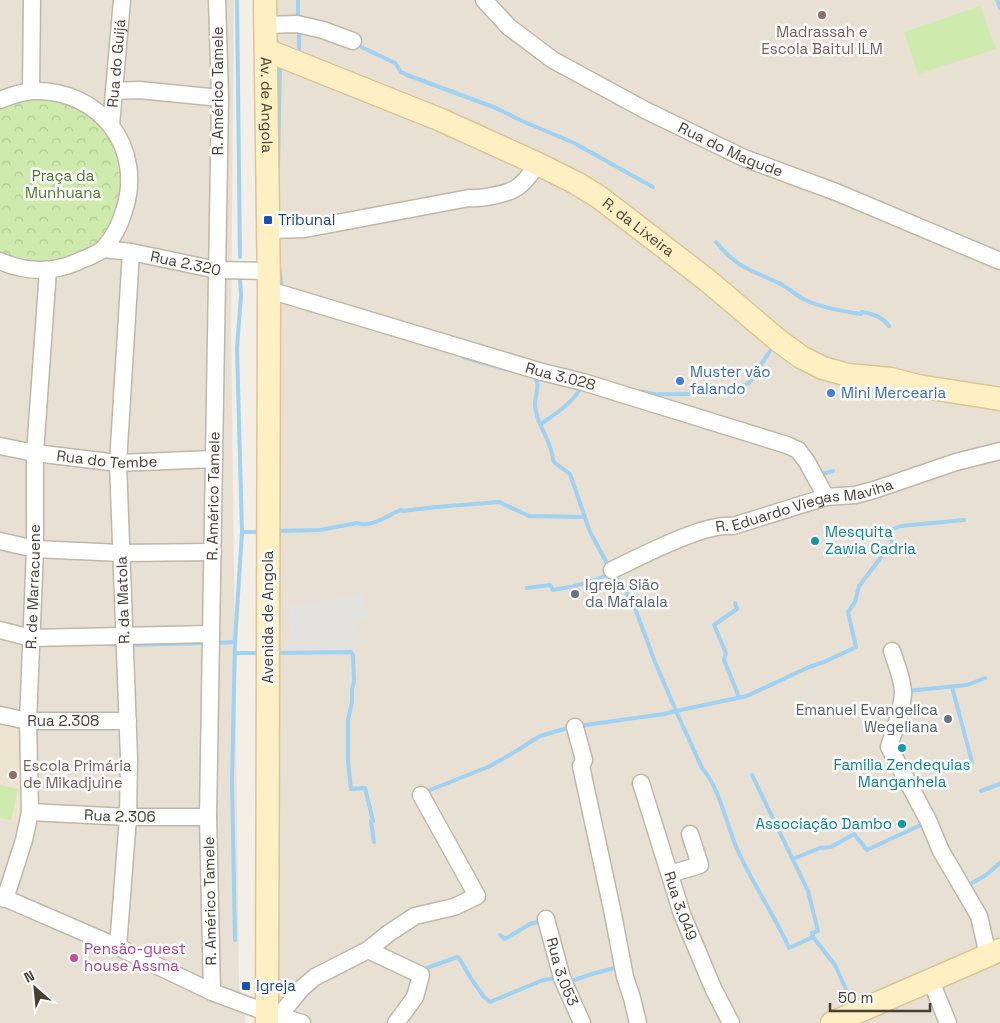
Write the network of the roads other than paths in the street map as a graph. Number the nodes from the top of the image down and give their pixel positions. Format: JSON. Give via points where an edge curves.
{"nodes":[{"id":1,"x":32,"y":0,"type":"edge"},
{"id":2,"x":122,"y":0,"type":"edge"},
{"id":3,"x":217,"y":0,"type":"edge"},
{"id":4,"x":266,"y":0,"type":"edge"},
{"id":5,"x":484,"y":0,"type":"edge"},
{"id":6,"x":266,"y":25,"type":"junction"},
{"id":7,"x":353,"y":41,"type":"dead end"},
{"id":8,"x":266,"y":50,"type":"junction"},
{"id":9,"x":31,"y":91,"type":"junction"},
{"id":10,"x":114,"y":91,"type":"junction"},
{"id":11,"x":220,"y":98,"type":"junction"},
{"id":12,"x":0,"y":100,"type":"edge"},
{"id":13,"x":111,"y":125,"type":"junction"},
{"id":14,"x":538,"y":164,"type":"junction"},
{"id":15,"x":268,"y":220,"type":"junction"},
{"id":16,"x":103,"y":249,"type":"junction"},
{"id":17,"x":131,"y":252,"type":"junction"},
{"id":18,"x":0,"y":261,"type":"edge"},
{"id":19,"x":1000,"y":261,"type":"edge"},
{"id":20,"x":48,"y":270,"type":"junction"},
{"id":21,"x":217,"y":270,"type":"junction"},
{"id":22,"x":268,"y":281,"type":"junction"},
{"id":23,"x":998,"y":402,"type":"edge"},
{"id":24,"x":0,"y":446,"type":"edge"},
{"id":25,"x":1000,"y":451,"type":"edge"},
{"id":26,"x":35,"y":453,"type":"junction"},
{"id":27,"x":214,"y":459,"type":"junction"},
{"id":28,"x":118,"y":463,"type":"junction"},
{"id":29,"x":826,"y":497,"type":"junction"},
{"id":30,"x":0,"y":541,"type":"edge"},
{"id":31,"x":35,"y":549,"type":"junction"},
{"id":32,"x":213,"y":552,"type":"junction"},
{"id":33,"x":121,"y":553,"type":"junction"},
{"id":34,"x":612,"y":570,"type":"dead end"},
{"id":35,"x":0,"y":630,"type":"edge"},
{"id":36,"x":211,"y":634,"type":"junction"},
{"id":37,"x":125,"y":636,"type":"junction"},
{"id":38,"x":31,"y":638,"type":"junction"},
{"id":39,"x":892,"y":650,"type":"dead end"},
{"id":40,"x":0,"y":715,"type":"edge"},
{"id":41,"x":28,"y":721,"type":"junction"},
{"id":42,"x":128,"y":721,"type":"junction"},
{"id":43,"x":575,"y":727,"type":"dead end"},
{"id":44,"x":641,"y":783,"type":"dead end"},
{"id":45,"x":421,"y":795,"type":"dead end"},
{"id":46,"x":30,"y":812,"type":"junction"},
{"id":47,"x":128,"y":817,"type":"junction"},
{"id":48,"x":208,"y":817,"type":"junction"},
{"id":49,"x":690,"y":834,"type":"dead end"},
{"id":50,"x":670,"y":874,"type":"junction"},
{"id":51,"x":2,"y":898,"type":"edge"},
{"id":52,"x":546,"y":919,"type":"dead end"},
{"id":53,"x":118,"y":947,"type":"junction"},
{"id":54,"x":368,"y":950,"type":"junction"},
{"id":55,"x":994,"y":953,"type":"edge"},
{"id":56,"x":931,"y":981,"type":"junction"},
{"id":57,"x":212,"y":992,"type":"junction"},
{"id":58,"x":271,"y":1017,"type":"edge"},
{"id":59,"x":302,"y":1023,"type":"edge"},
{"id":60,"x":396,"y":1023,"type":"edge"},
{"id":61,"x":582,"y":1023,"type":"edge"},
{"id":62,"x":638,"y":1023,"type":"edge"},
{"id":63,"x":731,"y":1023,"type":"edge"},
{"id":64,"x":832,"y":1023,"type":"edge"},
{"id":65,"x":948,"y":1023,"type":"edge"}],
"edges":[{"from":1,"to":9,"type":"street"},
{"from":2,"to":10,"type":"street","name":"Rua do Guijá"},
{"from":3,"to":11,"type":"street","name":"R. Américo Tamele"},
{"from":4,"to":6,"type":"street","name":"Av. de Angola"},
{"from":5,"to":19,"type":"street","name":"Rua do Magude","via":[[513,30],[553,60],[645,110],[744,158],[836,192]]},
{"from":6,"to":7,"type":"street","via":[[297,24]]},
{"from":6,"to":8,"type":"street","name":"Av. de Angola"},
{"from":8,"to":14,"type":"street","name":"R. da Lixeira","via":[[441,120]]},
{"from":8,"to":15,"type":"street","name":"Av. de Angola"},
{"from":9,"to":12,"type":"street"},
{"from":9,"to":13,"type":"street","via":[[54,92],[76,98],[95,109]]},
{"from":10,"to":11,"type":"street","via":[[139,90]]},
{"from":10,"to":13,"type":"street","name":"Rua do Guijá"},
{"from":11,"to":21,"type":"street","name":"R. Américo Tamele"},
{"from":13,"to":16,"type":"street","via":[[124,147],[130,173],[128,198],[119,227]]},
{"from":14,"to":15,"type":"street","via":[[518,187],[475,199],[431,204],[305,229]]},
{"from":14,"to":23,"type":"street","name":"R. da Lixeira","via":[[599,197],[801,357],[848,375],[891,379]]},
{"from":15,"to":22,"type":"street","name":"Avenida de Angola"},
{"from":16,"to":17,"type":"street","name":"Rua 2.320"},
{"from":16,"to":20,"type":"street","via":[[68,266]]},
{"from":17,"to":21,"type":"street","name":"Rua 2.320"},
{"from":17,"to":28,"type":"street","name":"R. da Matola"},
{"from":18,"to":20,"type":"street","via":[[29,270]]},
{"from":20,"to":26,"type":"street","name":"R. de Marracuene"},
{"from":21,"to":22,"type":"street","name":"Rua 2.320"},
{"from":21,"to":27,"type":"street","name":"R. Américo Tamele"},
{"from":22,"to":29,"type":"street","name":"Rua 3.028","via":[[533,369],[787,445],[798,450],[808,462]]},
{"from":22,"to":58,"type":"street","name":"Avenida de Angola"},
{"from":24,"to":26,"type":"street","name":"Rua do Tembe"},
{"from":25,"to":29,"type":"street","name":"R. Eduardo Viegas Maviha","via":[[855,495]]},
{"from":26,"to":28,"type":"street","name":"Rua do Tembe"},
{"from":26,"to":31,"type":"street","name":"R. de Marracuene"},
{"from":27,"to":28,"type":"street","name":"Rua do Tembe"},
{"from":27,"to":32,"type":"street","name":"R. Américo Tamele"},
{"from":28,"to":33,"type":"street","name":"R. da Matola"},
{"from":29,"to":34,"type":"street","name":"R. Eduardo Viegas Maviha","via":[[679,539]]},
{"from":30,"to":31,"type":"street"},
{"from":31,"to":33,"type":"street"},
{"from":31,"to":38,"type":"street","name":"R. de Marracuene"},
{"from":32,"to":33,"type":"street"},
{"from":32,"to":36,"type":"street","name":"R. Américo Tamele"},
{"from":33,"to":37,"type":"street","name":"R. da Matola"},
{"from":35,"to":38,"type":"street"},
{"from":36,"to":37,"type":"street"},
{"from":36,"to":48,"type":"street","name":"R. Américo Tamele"},
{"from":37,"to":38,"type":"street"},
{"from":37,"to":42,"type":"street","name":"R. da Matola"},
{"from":38,"to":41,"type":"street","name":"R. de Marracuene"},
{"from":39,"to":55,"type":"street","via":[[903,692],[889,748],[941,851],[979,916]]},
{"from":40,"to":41,"type":"street","name":"Rua 2.308"},
{"from":41,"to":42,"type":"street","name":"Rua 2.308"},
{"from":41,"to":46,"type":"street","name":"R. de Marracuene"},
{"from":42,"to":47,"type":"street","name":"R. da Matola"},
{"from":43,"to":62,"type":"street","via":[[584,760],[580,766],[599,856]]},
{"from":44,"to":50,"type":"street","name":"Rua 3.049"},
{"from":45,"to":54,"type":"street","via":[[477,896],[415,916]]},
{"from":46,"to":47,"type":"street","name":"Rua 2.306"},
{"from":46,"to":51,"type":"street","name":"R. de Marracuene","via":[[24,840]]},
{"from":47,"to":48,"type":"street","name":"Rua 2.306"},
{"from":47,"to":53,"type":"street","name":"R. da Matola"},
{"from":48,"to":57,"type":"street","name":"R. Américo Tamele"},
{"from":49,"to":50,"type":"street","via":[[700,864]]},
{"from":50,"to":63,"type":"street","name":"Rua 3.049","via":[[682,914]]},
{"from":51,"to":53,"type":"street"},
{"from":52,"to":61,"type":"street","name":"Rua 3.053","via":[[562,978]]},
{"from":53,"to":57,"type":"street"},
{"from":54,"to":58,"type":"street","via":[[315,977]]},
{"from":54,"to":60,"type":"street","via":[[421,975],[415,997]]},
{"from":55,"to":56,"type":"street"},
{"from":56,"to":64,"type":"street"},
{"from":56,"to":65,"type":"street"},
{"from":57,"to":58,"type":"street"},
{"from":58,"to":59,"type":"street"}]}
